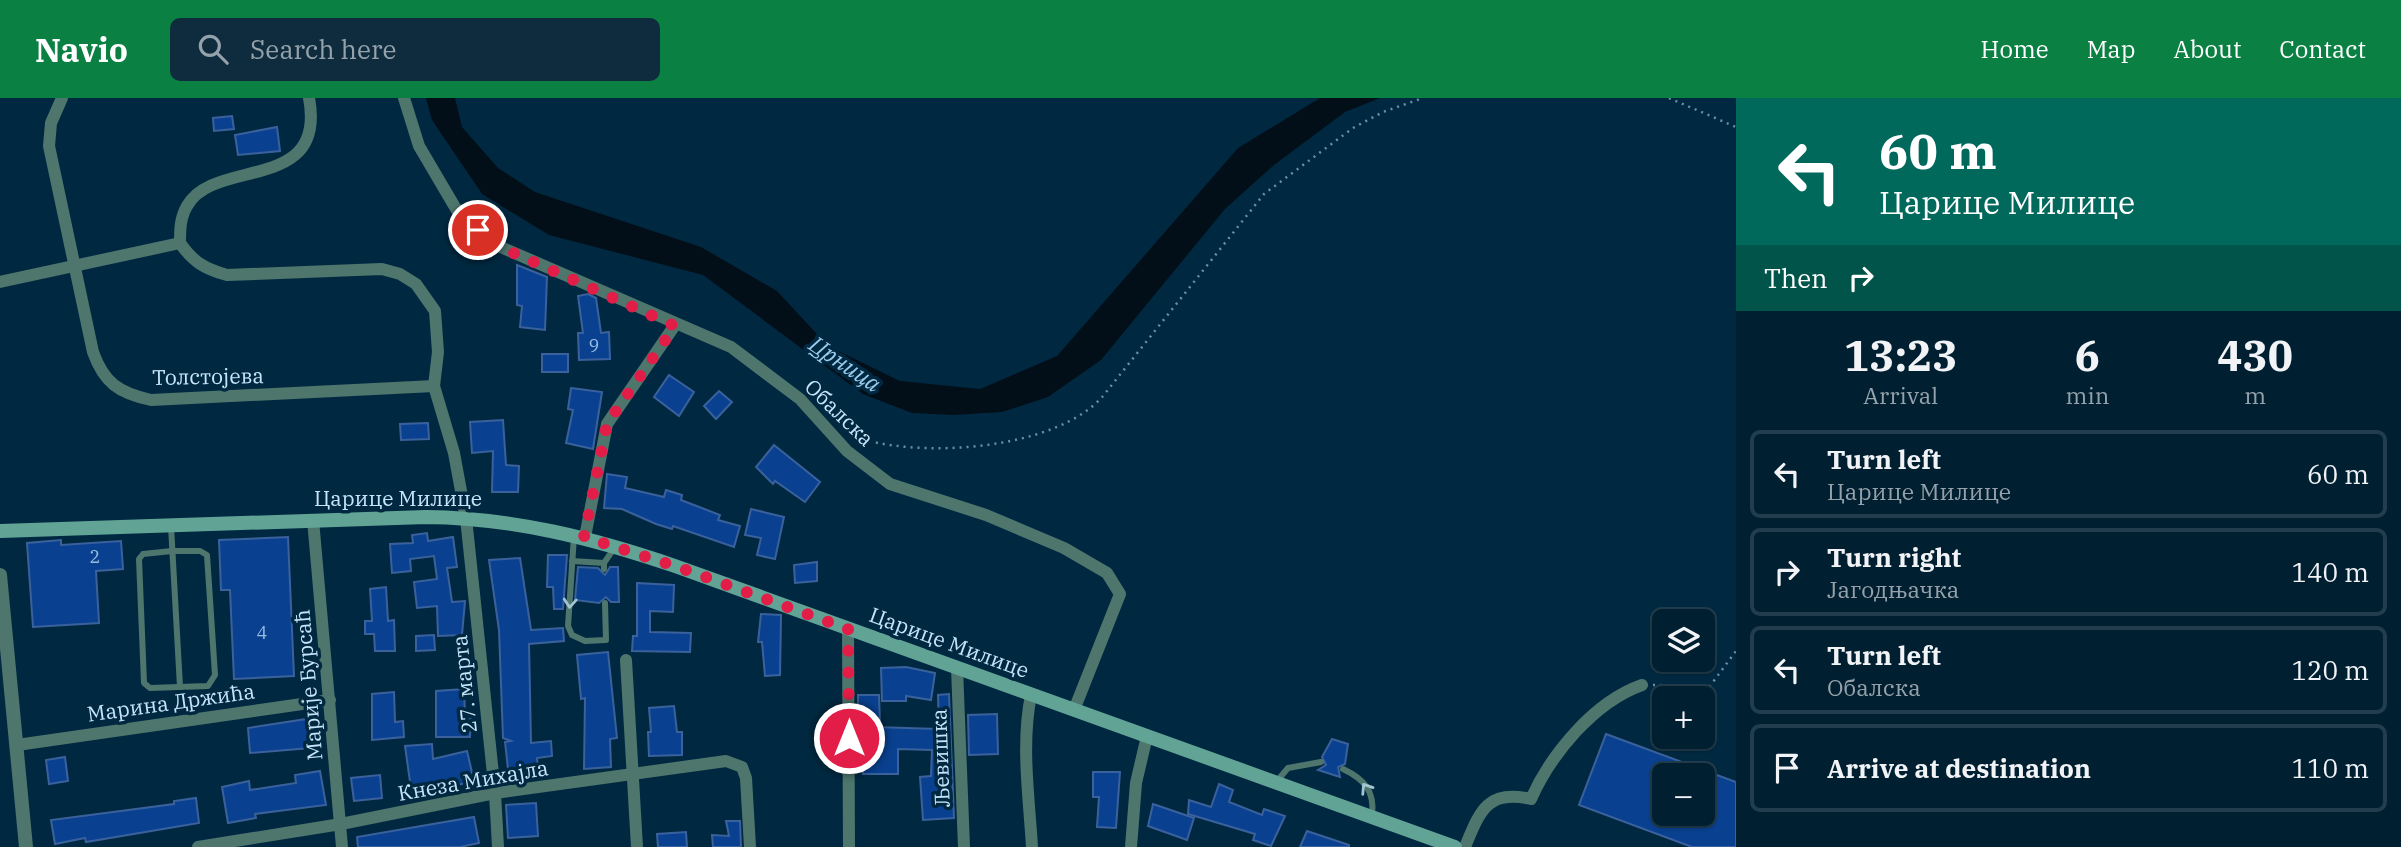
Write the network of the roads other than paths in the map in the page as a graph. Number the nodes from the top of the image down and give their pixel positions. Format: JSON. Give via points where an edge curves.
{"nodes":[{"id":1,"x":62,"y":98,"type":"edge"},
{"id":2,"x":309,"y":98,"type":"edge"},
{"id":3,"x":404,"y":98,"type":"edge"},
{"id":4,"x":180,"y":243,"type":"junction"},
{"id":5,"x":74,"y":266,"type":"junction"},
{"id":6,"x":0,"y":282,"type":"edge"},
{"id":7,"x":675,"y":326,"type":"junction"},
{"id":8,"x":434,"y":386,"type":"junction"},
{"id":9,"x":466,"y":518,"type":"junction"},
{"id":10,"x":313,"y":520,"type":"junction"},
{"id":11,"x":171,"y":524,"type":"junction"},
{"id":12,"x":0,"y":531,"type":"edge"},
{"id":13,"x":579,"y":536,"type":"junction"},
{"id":14,"x":616,"y":545,"type":"junction"},
{"id":15,"x":172,"y":551,"type":"junction"},
{"id":16,"x":572,"y":561,"type":"junction"},
{"id":17,"x":0,"y":575,"type":"edge"},
{"id":18,"x":605,"y":603,"type":"dead end"},
{"id":19,"x":848,"y":629,"type":"junction"},
{"id":20,"x":626,"y":660,"type":"dead end"},
{"id":21,"x":5,"y":664,"type":"edge"},
{"id":22,"x":957,"y":668,"type":"junction"},
{"id":23,"x":1642,"y":685,"type":"road end"},
{"id":24,"x":180,"y":687,"type":"junction"},
{"id":25,"x":1031,"y":695,"type":"junction"},
{"id":26,"x":330,"y":700,"type":"junction"},
{"id":27,"x":1074,"y":710,"type":"junction"},
{"id":28,"x":1147,"y":736,"type":"junction"},
{"id":29,"x":17,"y":745,"type":"junction"},
{"id":30,"x":1321,"y":762,"type":"dead end"},
{"id":31,"x":1343,"y":769,"type":"dead end"},
{"id":32,"x":631,"y":776,"type":"junction"},
{"id":33,"x":1277,"y":783,"type":"junction"},
{"id":34,"x":495,"y":793,"type":"junction"},
{"id":35,"x":1372,"y":817,"type":"junction"},
{"id":36,"x":341,"y":824,"type":"junction"},
{"id":37,"x":1428,"y":842,"type":"edge"},
{"id":38,"x":26,"y":847,"type":"edge"},
{"id":39,"x":198,"y":847,"type":"edge"},
{"id":40,"x":342,"y":847,"type":"edge"},
{"id":41,"x":498,"y":847,"type":"edge"},
{"id":42,"x":637,"y":847,"type":"edge"},
{"id":43,"x":750,"y":847,"type":"edge"},
{"id":44,"x":849,"y":847,"type":"edge"},
{"id":45,"x":964,"y":847,"type":"edge"},
{"id":46,"x":1032,"y":847,"type":"edge"},
{"id":47,"x":1131,"y":847,"type":"edge"},
{"id":48,"x":1455,"y":847,"type":"edge"},
{"id":49,"x":1465,"y":847,"type":"edge"}],
"edges":[{"from":1,"to":5,"type":"street","name":"Толстојева","via":[[51,123],[49,146]]},
{"from":2,"to":4,"type":"street","via":[[309,130],[302,146],[290,159],[262,173],[202,190],[187,204]]},
{"from":3,"to":7,"type":"street","name":"Обалска","via":[[419,146],[459,214],[496,245]]},
{"from":4,"to":5,"type":"street"},
{"from":4,"to":8,"type":"street","via":[[191,259],[228,275],[382,268],[400,274],[416,284],[435,312],[438,352]]},
{"from":5,"to":6,"type":"street"},
{"from":5,"to":8,"type":"street","name":"Толстојева","via":[[99,368],[107,381],[132,396],[188,399]]},
{"from":7,"to":13,"type":"street","via":[[607,424]]},
{"from":7,"to":27,"type":"street","name":"Обалска","via":[[731,347],[800,399],[847,451],[890,484],[986,515],[1063,548],[1107,573],[1120,594]]},
{"from":8,"to":9,"type":"street","name":"27. марта","via":[[454,453]]},
{"from":9,"to":10,"type":"main road","name":"Царице Милице"},
{"from":9,"to":13,"type":"main road","name":"Царице Милице"},
{"from":9,"to":34,"type":"street","name":"27. марта"},
{"from":10,"to":11,"type":"main road","name":"Царице Милице"},
{"from":10,"to":26,"type":"street","name":"Марије Бурсаћ"},
{"from":11,"to":12,"type":"main road","name":"Царице Милице"},
{"from":11,"to":15,"type":"lane"},
{"from":13,"to":14,"type":"main road","name":"Царице Милице"},
{"from":13,"to":16,"type":"lane"},
{"from":14,"to":16,"type":"lane","via":[[604,566]]},
{"from":14,"to":19,"type":"main road","name":"Царице Милице"},
{"from":15,"to":24,"type":"lane"},
{"from":15,"to":24,"type":"lane","via":[[207,555],[215,675],[208,685]]},
{"from":15,"to":24,"type":"lane","via":[[142,554],[139,559],[144,683],[150,688]]},
{"from":16,"to":18,"type":"lane","one_way":true,"via":[[568,626],[572,635],[584,641],[606,640]]},
{"from":17,"to":21,"type":"street"},
{"from":19,"to":22,"type":"main road","name":"Царице Милице"},
{"from":19,"to":44,"type":"street"},
{"from":20,"to":32,"type":"street"},
{"from":21,"to":29,"type":"street"},
{"from":22,"to":25,"type":"main road","name":"Царице Милице"},
{"from":22,"to":45,"type":"street","name":"Љевишка"},
{"from":23,"to":49,"type":"street","via":[[1582,725],[1539,780],[1531,799],[1498,796],[1490,803],[1478,815]]},
{"from":25,"to":27,"type":"main road","name":"Царице Милице"},
{"from":25,"to":46,"type":"street","via":[[1027,730]]},
{"from":26,"to":29,"type":"street","name":"Марина Држића"},
{"from":26,"to":36,"type":"street","name":"Марије Бурсаћ"},
{"from":27,"to":28,"type":"main road","name":"Царице Милице"},
{"from":28,"to":33,"type":"main road","name":"Царице Милице"},
{"from":28,"to":47,"type":"street","via":[[1130,824]]},
{"from":29,"to":38,"type":"street"},
{"from":30,"to":33,"type":"lane","via":[[1289,768]]},
{"from":35,"to":31,"type":"lane","one_way":true,"via":[[1370,790]]},
{"from":32,"to":34,"type":"street","name":"Кнеза Михајла"},
{"from":32,"to":42,"type":"street"},
{"from":32,"to":43,"type":"street","name":"Кнеза Михајла","via":[[726,761],[742,767]]},
{"from":33,"to":35,"type":"main road","name":"Царице Милице"},
{"from":34,"to":36,"type":"street","name":"Кнеза Михајла"},
{"from":34,"to":41,"type":"street","name":"27. марта"},
{"from":35,"to":37,"type":"main road","name":"Царице Милице"},
{"from":36,"to":39,"type":"street","name":"Кнеза Михајла"},
{"from":36,"to":40,"type":"street","name":"Марије Бурсаћ"},
{"from":37,"to":48,"type":"main road","name":"Царице Милице"}]}
